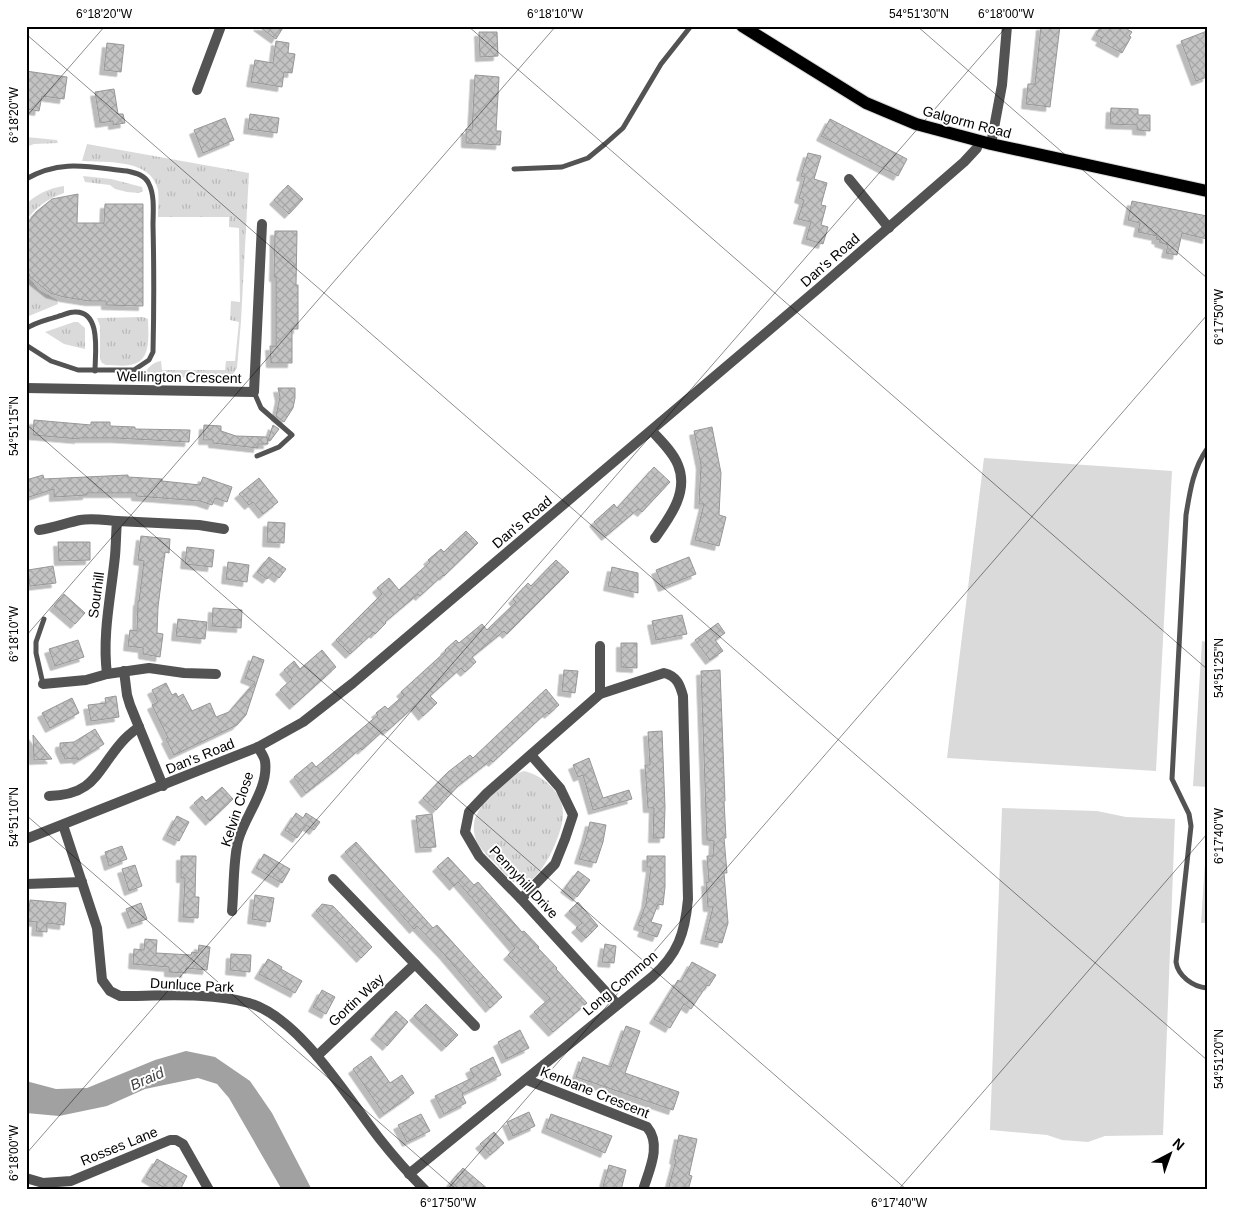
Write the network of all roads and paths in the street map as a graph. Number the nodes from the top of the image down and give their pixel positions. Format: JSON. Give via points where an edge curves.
{"nodes":[{"id":1,"x":220,"y":26,"type":"edge"},
{"id":2,"x":691,"y":26,"type":"edge"},
{"id":3,"x":742,"y":26,"type":"edge"},
{"id":4,"x":1007,"y":26,"type":"edge"},
{"id":5,"x":197,"y":90,"type":"dead end"},
{"id":6,"x":985,"y":142,"type":"junction"},
{"id":7,"x":514,"y":169,"type":"dead end"},
{"id":8,"x":26,"y":179,"type":"edge"},
{"id":9,"x":849,"y":179,"type":"dead end"},
{"id":10,"x":1207,"y":191,"type":"edge"},
{"id":11,"x":262,"y":224,"type":"dead end"},
{"id":12,"x":888,"y":228,"type":"junction"},
{"id":13,"x":26,"y":329,"type":"edge"},
{"id":14,"x":26,"y":345,"type":"edge"},
{"id":15,"x":95,"y":371,"type":"junction"},
{"id":16,"x":26,"y":388,"type":"edge"},
{"id":17,"x":254,"y":392,"type":"junction"},
{"id":18,"x":652,"y":431,"type":"junction"},
{"id":19,"x":1207,"y":448,"type":"edge"},
{"id":20,"x":257,"y":456,"type":"dead end"},
{"id":21,"x":116,"y":521,"type":"junction"},
{"id":22,"x":224,"y":529,"type":"dead end"},
{"id":23,"x":40,"y":530,"type":"dead end"},
{"id":24,"x":655,"y":538,"type":"dead end"},
{"id":25,"x":44,"y":619,"type":"dead end"},
{"id":26,"x":600,"y":646,"type":"dead end"},
{"id":27,"x":124,"y":671,"type":"junction"},
{"id":28,"x":107,"y":674,"type":"junction"},
{"id":29,"x":216,"y":674,"type":"dead end"},
{"id":30,"x":672,"y":676,"type":"joint"},
{"id":31,"x":43,"y":684,"type":"joint"},
{"id":32,"x":600,"y":694,"type":"junction"},
{"id":33,"x":139,"y":727,"type":"junction"},
{"id":34,"x":258,"y":747,"type":"junction"},
{"id":35,"x":531,"y":755,"type":"junction"},
{"id":36,"x":163,"y":786,"type":"junction"},
{"id":37,"x":49,"y":796,"type":"dead end"},
{"id":38,"x":63,"y":825,"type":"junction"},
{"id":39,"x":26,"y":839,"type":"edge"},
{"id":40,"x":333,"y":878,"type":"dead end"},
{"id":41,"x":82,"y":882,"type":"junction"},
{"id":42,"x":26,"y":884,"type":"edge"},
{"id":43,"x":521,"y":899,"type":"junction"},
{"id":44,"x":232,"y":910,"type":"dead end"},
{"id":45,"x":415,"y":964,"type":"junction"},
{"id":46,"x":1207,"y":988,"type":"edge"},
{"id":47,"x":617,"y":1004,"type":"junction"},
{"id":48,"x":475,"y":1026,"type":"dead end"},
{"id":49,"x":316,"y":1056,"type":"junction"},
{"id":50,"x":527,"y":1080,"type":"junction"},
{"id":51,"x":409,"y":1174,"type":"junction"},
{"id":52,"x":26,"y":1178,"type":"edge"},
{"id":53,"x":42,"y":1186,"type":"edge"},
{"id":54,"x":209,"y":1190,"type":"edge"},
{"id":55,"x":425,"y":1190,"type":"edge"},
{"id":56,"x":643,"y":1190,"type":"edge"}],
"edges":[{"from":1,"to":5,"type":"street"},
{"from":2,"to":7,"type":"lane","via":[[661,64],[623,128],[606,144],[588,158],[562,167]]},
{"from":3,"to":6,"type":"main road","name":"Galgorm Road","via":[[866,103],[916,124]]},
{"from":4,"to":6,"type":"street","via":[[1002,85]]},
{"from":6,"to":10,"type":"main road","name":"Galgorm Road"},
{"from":6,"to":12,"type":"street","name":"Dan's Road"},
{"from":8,"to":15,"type":"lane","via":[[51,168],[68,166],[135,172],[150,185],[153,352],[149,360],[134,370]]},
{"from":9,"to":12,"type":"street"},
{"from":11,"to":17,"type":"street","name":"Wellington Crescent"},
{"from":12,"to":18,"type":"street","name":"Dan's Road"},
{"from":13,"to":15,"type":"lane","via":[[32,324],[73,312],[84,314],[95,330]]},
{"from":14,"to":15,"type":"lane","via":[[58,364]]},
{"from":16,"to":17,"type":"street","name":"Wellington Crescent"},
{"from":17,"to":20,"type":"lane","via":[[261,408],[292,435],[279,447]]},
{"from":18,"to":24,"type":"street","via":[[678,466],[680,484],[675,508]]},
{"from":18,"to":34,"type":"street","name":"Dan's Road","via":[[353,683],[302,722]]},
{"from":19,"to":46,"type":"lane","via":[[1192,478],[1186,515],[1172,778],[1189,814],[1191,826],[1177,970],[1189,982]]},
{"from":21,"to":22,"type":"street"},
{"from":21,"to":23,"type":"street","via":[[81,520]]},
{"from":21,"to":28,"type":"street","name":"Sourhill","via":[[115,555],[105,626]]},
{"from":25,"to":31,"type":"lane","via":[[36,642]]},
{"from":26,"to":32,"type":"street"},
{"from":27,"to":28,"type":"street"},
{"from":27,"to":29,"type":"street","via":[[149,668]]},
{"from":27,"to":33,"type":"street","via":[[127,695]]},
{"from":28,"to":31,"type":"street","via":[[86,680]]},
{"from":30,"to":32,"type":"street","name":"Pennyhill Drive","via":[[660,673]]},
{"from":30,"to":47,"type":"street","name":"Long Common","via":[[683,696],[687,911],[680,940],[672,956],[652,977]]},
{"from":32,"to":35,"type":"street","name":"Pennyhill Drive"},
{"from":33,"to":36,"type":"street"},
{"from":33,"to":37,"type":"street","via":[[119,744],[105,766],[86,786],[75,793]]},
{"from":34,"to":36,"type":"street","name":"Dan's Road"},
{"from":34,"to":44,"type":"street","name":"Kelvin Close","via":[[265,759],[265,772],[238,842]]},
{"from":35,"to":43,"type":"street","via":[[560,788],[573,815],[555,864]]},
{"from":35,"to":43,"type":"street","name":"Pennyhill Drive","via":[[469,812],[466,832],[479,856]]},
{"from":36,"to":38,"type":"street","name":"Dan's Road"},
{"from":38,"to":39,"type":"street","name":"Dan's Road"},
{"from":38,"to":41,"type":"street","name":"Dunluce Park"},
{"from":40,"to":45,"type":"street"},
{"from":41,"to":42,"type":"street"},
{"from":41,"to":49,"type":"street","name":"Dunluce Park","via":[[99,935],[102,980],[110,992],[120,996],[202,997],[250,1004],[268,1011],[290,1027]]},
{"from":43,"to":47,"type":"street","name":"Pennyhill Drive"},
{"from":45,"to":48,"type":"street"},
{"from":45,"to":49,"type":"street","name":"Gortin Way"},
{"from":47,"to":50,"type":"street","name":"Long Common"},
{"from":49,"to":51,"type":"street","name":"Dunluce Park"},
{"from":50,"to":51,"type":"street","name":"Long Common"},
{"from":50,"to":56,"type":"street","name":"Kenbane Crescent","via":[[647,1127],[653,1136],[654,1147]]},
{"from":51,"to":55,"type":"street","name":"Dunluce Park"},
{"from":52,"to":53,"type":"street","name":"Rosses Lane"},
{"from":53,"to":54,"type":"street","name":"Rosses Lane","via":[[71,1180],[176,1140],[183,1144]]}]}
